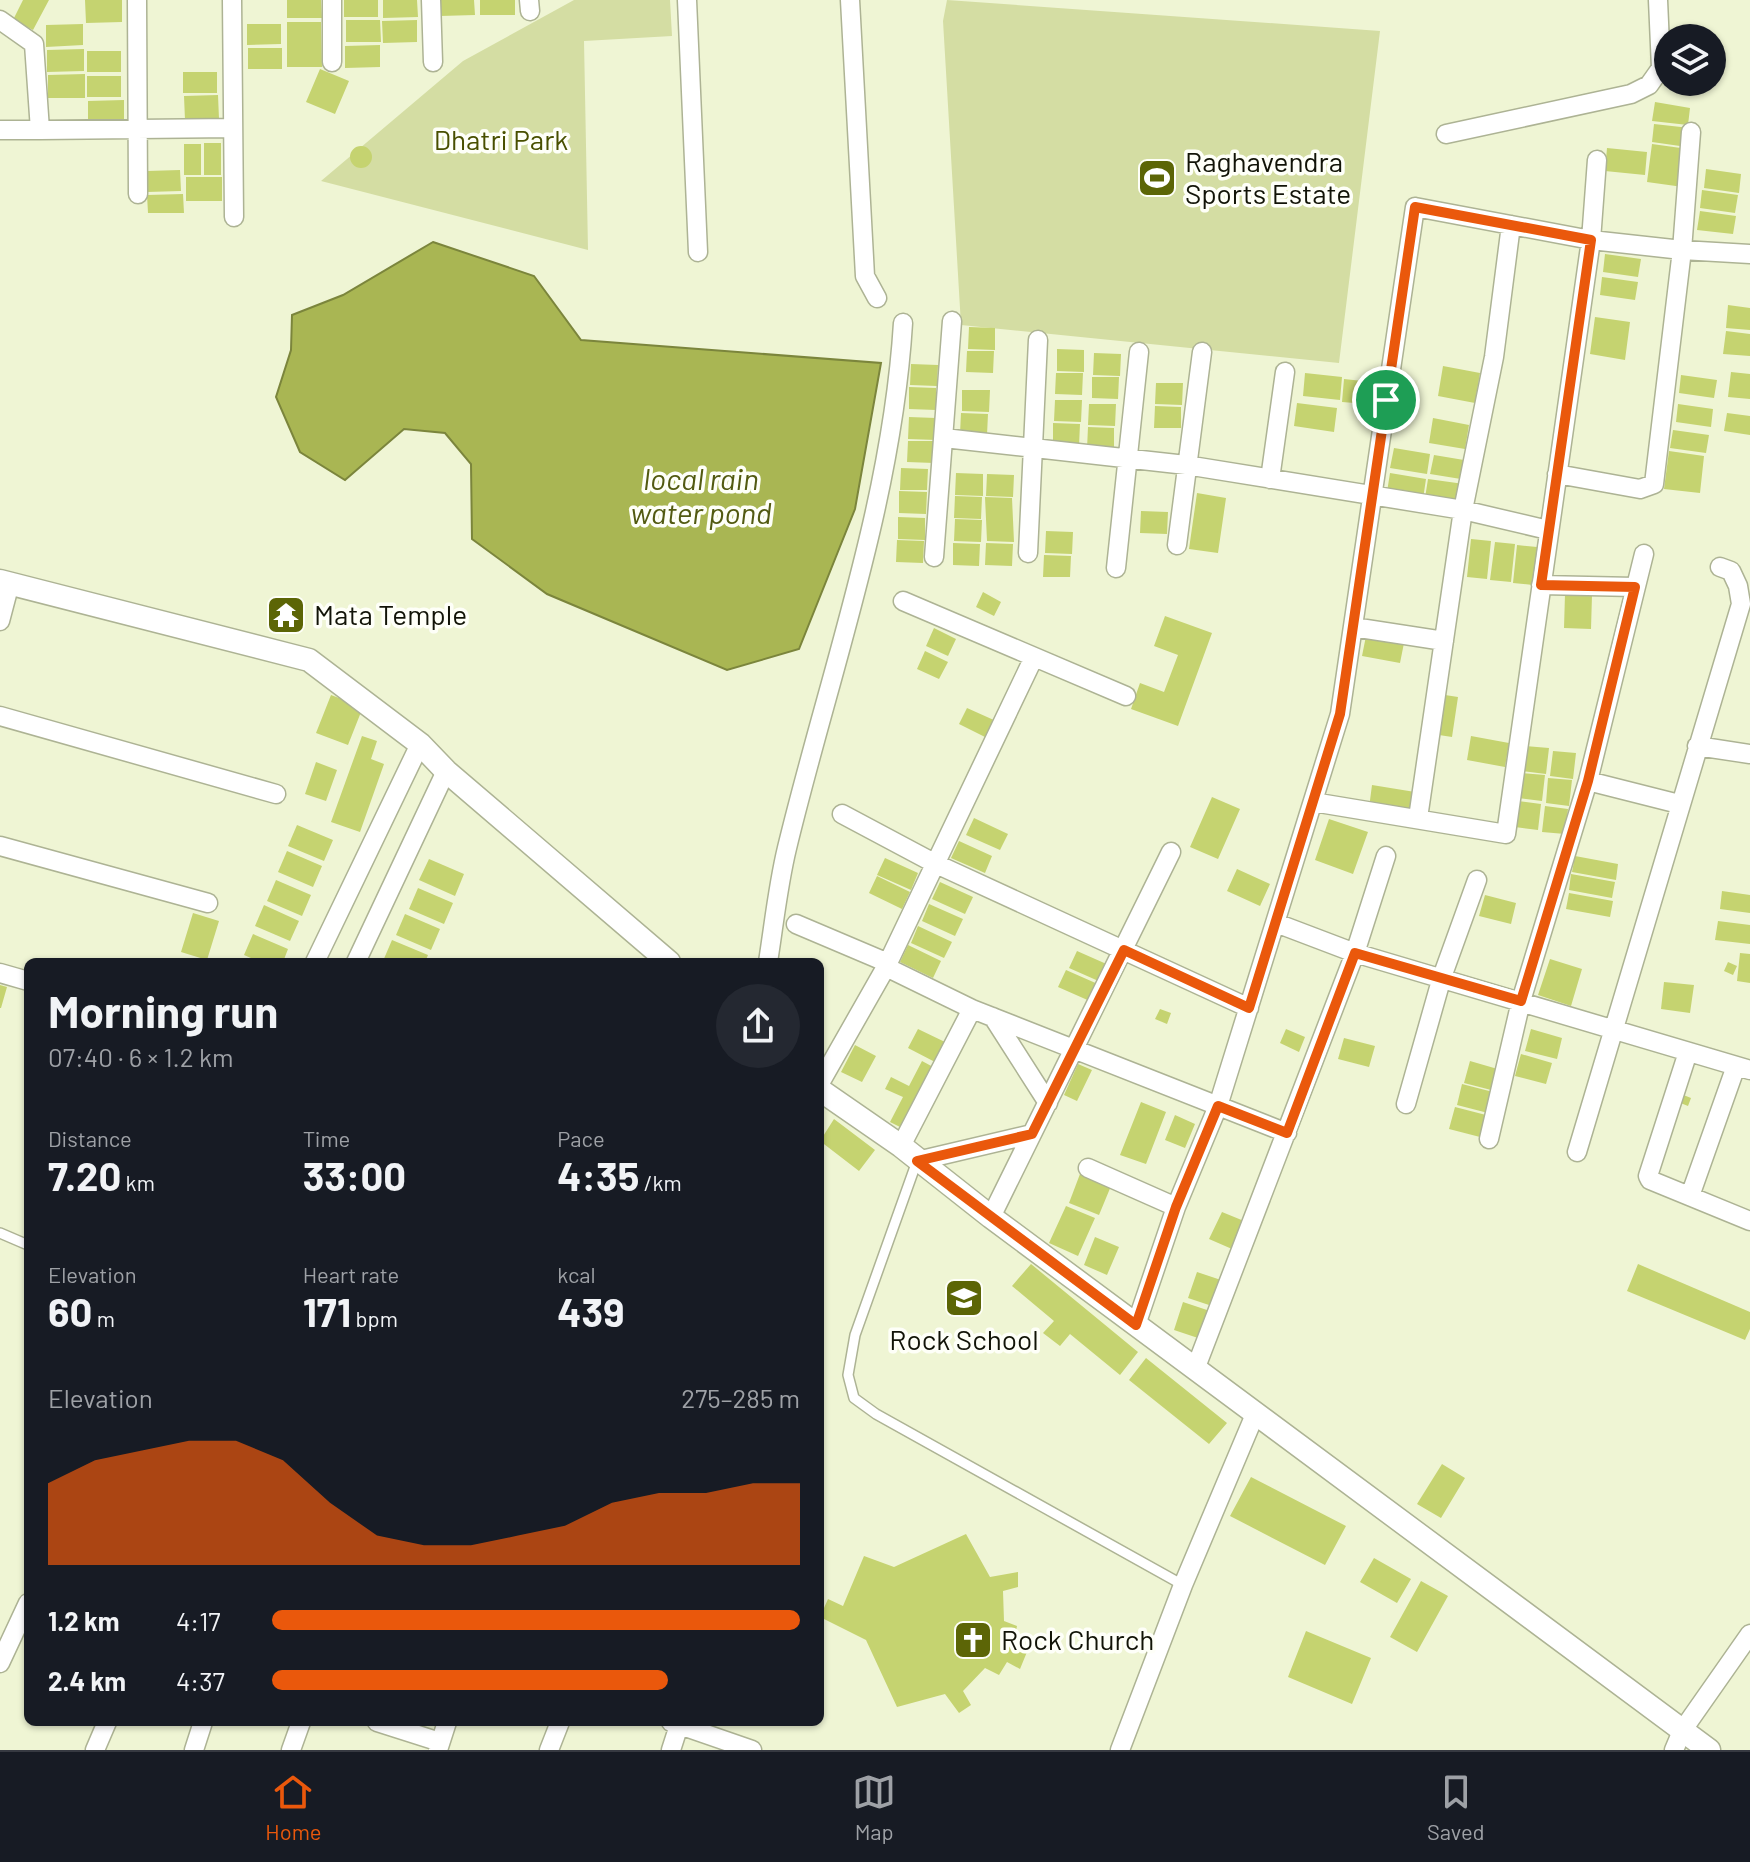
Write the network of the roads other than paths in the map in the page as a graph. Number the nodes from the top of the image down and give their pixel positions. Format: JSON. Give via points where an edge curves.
{"nodes":[{"id":1,"x":137,"y":0,"type":"edge"},
{"id":2,"x":232,"y":0,"type":"edge"},
{"id":3,"x":332,"y":0,"type":"edge"},
{"id":4,"x":431,"y":0,"type":"edge"},
{"id":5,"x":687,"y":0,"type":"edge"},
{"id":6,"x":850,"y":0,"type":"edge"},
{"id":7,"x":1658,"y":0,"type":"edge"},
{"id":8,"x":0,"y":20,"type":"edge"},
{"id":9,"x":332,"y":62,"type":"dead end"},
{"id":10,"x":433,"y":62,"type":"dead end"},
{"id":11,"x":233,"y":128,"type":"junction"},
{"id":12,"x":139,"y":129,"type":"junction"},
{"id":13,"x":0,"y":130,"type":"edge"},
{"id":14,"x":40,"y":130,"type":"junction"},
{"id":15,"x":1691,"y":132,"type":"dead end"},
{"id":16,"x":1446,"y":134,"type":"dead end"},
{"id":17,"x":1597,"y":160,"type":"dead end"},
{"id":18,"x":138,"y":194,"type":"dead end"},
{"id":19,"x":234,"y":217,"type":"dead end"},
{"id":20,"x":1511,"y":225,"type":"junction"},
{"id":21,"x":1591,"y":240,"type":"junction"},
{"id":22,"x":1682,"y":250,"type":"junction"},
{"id":23,"x":698,"y":252,"type":"dead end"},
{"id":24,"x":1750,"y":254,"type":"edge"},
{"id":25,"x":877,"y":298,"type":"dead end"},
{"id":26,"x":952,"y":321,"type":"dead end"},
{"id":27,"x":903,"y":323,"type":"dead end"},
{"id":28,"x":1038,"y":340,"type":"dead end"},
{"id":29,"x":1139,"y":352,"type":"dead end"},
{"id":30,"x":1202,"y":352,"type":"dead end"},
{"id":31,"x":1285,"y":372,"type":"dead end"},
{"id":32,"x":944,"y":438,"type":"junction"},
{"id":33,"x":1033,"y":448,"type":"junction"},
{"id":34,"x":1127,"y":459,"type":"junction"},
{"id":35,"x":1186,"y":465,"type":"junction"},
{"id":36,"x":1557,"y":474,"type":"junction"},
{"id":37,"x":1270,"y":479,"type":"junction"},
{"id":38,"x":1371,"y":496,"type":"junction"},
{"id":39,"x":1463,"y":510,"type":"junction"},
{"id":40,"x":1548,"y":530,"type":"junction"},
{"id":41,"x":1177,"y":545,"type":"dead end"},
{"id":42,"x":1028,"y":553,"type":"dead end"},
{"id":43,"x":1644,"y":554,"type":"dead end"},
{"id":44,"x":934,"y":557,"type":"dead end"},
{"id":45,"x":1720,"y":567,"type":"dead end"},
{"id":46,"x":1116,"y":568,"type":"dead end"},
{"id":47,"x":5,"y":582,"type":"edge"},
{"id":48,"x":1541,"y":585,"type":"junction"},
{"id":49,"x":1635,"y":587,"type":"junction"},
{"id":50,"x":903,"y":601,"type":"dead end"},
{"id":51,"x":0,"y":621,"type":"edge"},
{"id":52,"x":1353,"y":627,"type":"junction"},
{"id":53,"x":1444,"y":641,"type":"junction"},
{"id":54,"x":1034,"y":657,"type":"junction"},
{"id":55,"x":1126,"y":696,"type":"dead end"},
{"id":56,"x":0,"y":716,"type":"edge"},
{"id":57,"x":420,"y":744,"type":"junction"},
{"id":58,"x":1697,"y":746,"type":"junction"},
{"id":59,"x":1750,"y":754,"type":"edge"},
{"id":60,"x":446,"y":771,"type":"junction"},
{"id":61,"x":1588,"y":781,"type":"junction"},
{"id":62,"x":276,"y":794,"type":"dead end"},
{"id":63,"x":1313,"y":802,"type":"junction"},
{"id":64,"x":1679,"y":804,"type":"junction"},
{"id":65,"x":842,"y":814,"type":"dead end"},
{"id":66,"x":1418,"y":818,"type":"junction"},
{"id":67,"x":383,"y":820,"type":"junction"},
{"id":68,"x":413,"y":840,"type":"junction"},
{"id":69,"x":0,"y":846,"type":"edge"},
{"id":70,"x":1171,"y":852,"type":"dead end"},
{"id":71,"x":1386,"y":856,"type":"dead end"},
{"id":72,"x":934,"y":863,"type":"junction"},
{"id":73,"x":1477,"y":880,"type":"dead end"},
{"id":74,"x":208,"y":903,"type":"dead end"},
{"id":75,"x":1276,"y":923,"type":"junction"},
{"id":76,"x":796,"y":924,"type":"dead end"},
{"id":77,"x":1124,"y":950,"type":"junction"},
{"id":78,"x":1355,"y":953,"type":"junction"},
{"id":79,"x":317,"y":958,"type":"edge"},
{"id":80,"x":358,"y":958,"type":"edge"},
{"id":81,"x":664,"y":958,"type":"edge"},
{"id":82,"x":769,"y":958,"type":"edge"},
{"id":83,"x":887,"y":965,"type":"junction"},
{"id":84,"x":0,"y":973,"type":"edge"},
{"id":85,"x":1442,"y":977,"type":"junction"},
{"id":86,"x":24,"y":980,"type":"edge"},
{"id":87,"x":1521,"y":1001,"type":"junction"},
{"id":88,"x":1249,"y":1008,"type":"junction"},
{"id":89,"x":972,"y":1009,"type":"junction"},
{"id":90,"x":993,"y":1017,"type":"junction"},
{"id":91,"x":1613,"y":1029,"type":"junction"},
{"id":92,"x":1074,"y":1050,"type":"junction"},
{"id":93,"x":1688,"y":1052,"type":"junction"},
{"id":94,"x":1743,"y":1068,"type":"edge"},
{"id":95,"x":824,"y":1076,"type":"edge"},
{"id":96,"x":824,"y":1093,"type":"edge"},
{"id":97,"x":1048,"y":1103,"type":"junction"},
{"id":98,"x":1406,"y":1104,"type":"dead end"},
{"id":99,"x":1218,"y":1106,"type":"junction"},
{"id":100,"x":1287,"y":1133,"type":"junction"},
{"id":101,"x":1032,"y":1134,"type":"junction"},
{"id":102,"x":1489,"y":1139,"type":"dead end"},
{"id":103,"x":1577,"y":1152,"type":"dead end"},
{"id":104,"x":909,"y":1153,"type":"junction"},
{"id":105,"x":1088,"y":1168,"type":"dead end"},
{"id":106,"x":1690,"y":1196,"type":"junction"},
{"id":107,"x":1176,"y":1207,"type":"junction"},
{"id":108,"x":991,"y":1217,"type":"junction"},
{"id":109,"x":1750,"y":1221,"type":"edge"},
{"id":110,"x":0,"y":1233,"type":"edge"},
{"id":111,"x":24,"y":1243,"type":"edge"},
{"id":112,"x":1136,"y":1325,"type":"junction"},
{"id":113,"x":1196,"y":1367,"type":"junction"},
{"id":114,"x":1256,"y":1412,"type":"junction"},
{"id":115,"x":1183,"y":1585,"type":"junction"},
{"id":116,"x":24,"y":1612,"type":"edge"},
{"id":117,"x":1750,"y":1634,"type":"edge"},
{"id":118,"x":0,"y":1663,"type":"edge"},
{"id":119,"x":105,"y":1726,"type":"edge"},
{"id":120,"x":202,"y":1726,"type":"edge"},
{"id":121,"x":300,"y":1726,"type":"edge"},
{"id":122,"x":387,"y":1726,"type":"edge"},
{"id":123,"x":446,"y":1726,"type":"edge"},
{"id":124,"x":558,"y":1726,"type":"edge"},
{"id":125,"x":675,"y":1726,"type":"edge"},
{"id":126,"x":684,"y":1726,"type":"edge"},
{"id":127,"x":1678,"y":1741,"type":"edge"},
{"id":128,"x":439,"y":1746,"type":"edge"},
{"id":129,"x":95,"y":1750,"type":"edge"},
{"id":130,"x":194,"y":1750,"type":"edge"},
{"id":131,"x":291,"y":1750,"type":"edge"},
{"id":132,"x":549,"y":1750,"type":"edge"},
{"id":133,"x":671,"y":1750,"type":"edge"},
{"id":134,"x":752,"y":1750,"type":"edge"},
{"id":135,"x":1120,"y":1750,"type":"edge"},
{"id":136,"x":1709,"y":1750,"type":"edge"}],
"edges":[{"from":1,"to":12,"type":"street"},
{"from":2,"to":11,"type":"street"},
{"from":3,"to":9,"type":"street"},
{"from":4,"to":10,"type":"street"},
{"from":5,"to":23,"type":"street"},
{"from":6,"to":25,"type":"street","via":[[865,276]]},
{"from":7,"to":16,"type":"street","via":[[1661,68],[1649,85],[1631,94]]},
{"from":8,"to":14,"type":"street","via":[[34,44]]},
{"from":11,"to":12,"type":"street"},
{"from":11,"to":19,"type":"street"},
{"from":12,"to":14,"type":"street"},
{"from":12,"to":18,"type":"street"},
{"from":13,"to":14,"type":"street"},
{"from":15,"to":22,"type":"street"},
{"from":17,"to":21,"type":"street"},
{"from":20,"to":21,"type":"street"},
{"from":20,"to":38,"type":"street","via":[[1415,207]]},
{"from":20,"to":39,"type":"street","via":[[1494,357]]},
{"from":21,"to":22,"type":"street"},
{"from":21,"to":36,"type":"street"},
{"from":22,"to":24,"type":"street"},
{"from":22,"to":36,"type":"street","via":[[1654,484],[1640,489]]},
{"from":26,"to":32,"type":"street"},
{"from":27,"to":82,"type":"street","via":[[875,514],[786,852]]},
{"from":28,"to":33,"type":"street"},
{"from":29,"to":34,"type":"street"},
{"from":30,"to":35,"type":"street"},
{"from":31,"to":37,"type":"street"},
{"from":32,"to":33,"type":"street"},
{"from":32,"to":44,"type":"street"},
{"from":33,"to":34,"type":"street"},
{"from":33,"to":42,"type":"street"},
{"from":34,"to":35,"type":"street"},
{"from":34,"to":46,"type":"street"},
{"from":35,"to":37,"type":"street"},
{"from":35,"to":41,"type":"street"},
{"from":36,"to":40,"type":"street"},
{"from":37,"to":38,"type":"street"},
{"from":38,"to":39,"type":"street"},
{"from":38,"to":52,"type":"street"},
{"from":39,"to":40,"type":"street"},
{"from":39,"to":53,"type":"street"},
{"from":40,"to":48,"type":"street"},
{"from":43,"to":49,"type":"street"},
{"from":45,"to":58,"type":"street","via":[[1731,571],[1741,604]]},
{"from":47,"to":51,"type":"street"},
{"from":47,"to":57,"type":"street","via":[[309,660]]},
{"from":48,"to":49,"type":"street"},
{"from":48,"to":66,"type":"street","via":[[1506,834]]},
{"from":49,"to":61,"type":"street"},
{"from":50,"to":54,"type":"street"},
{"from":52,"to":53,"type":"street"},
{"from":52,"to":63,"type":"street","via":[[1340,714]]},
{"from":53,"to":66,"type":"street"},
{"from":54,"to":55,"type":"street"},
{"from":54,"to":72,"type":"street"},
{"from":56,"to":62,"type":"street"},
{"from":57,"to":60,"type":"street"},
{"from":57,"to":67,"type":"street"},
{"from":58,"to":59,"type":"street"},
{"from":58,"to":64,"type":"street"},
{"from":60,"to":68,"type":"street"},
{"from":60,"to":81,"type":"street"},
{"from":61,"to":64,"type":"street"},
{"from":61,"to":87,"type":"street"},
{"from":63,"to":66,"type":"street"},
{"from":63,"to":75,"type":"street"},
{"from":64,"to":91,"type":"street"},
{"from":65,"to":72,"type":"street"},
{"from":67,"to":68,"type":"street"},
{"from":67,"to":79,"type":"street"},
{"from":68,"to":80,"type":"street"},
{"from":69,"to":74,"type":"street"},
{"from":70,"to":77,"type":"street"},
{"from":71,"to":78,"type":"street"},
{"from":72,"to":77,"type":"street"},
{"from":72,"to":83,"type":"street"},
{"from":73,"to":85,"type":"street"},
{"from":75,"to":78,"type":"street"},
{"from":75,"to":88,"type":"street"},
{"from":76,"to":83,"type":"street"},
{"from":77,"to":88,"type":"street"},
{"from":77,"to":92,"type":"street"},
{"from":78,"to":85,"type":"street"},
{"from":78,"to":100,"type":"street"},
{"from":83,"to":89,"type":"street"},
{"from":83,"to":95,"type":"street"},
{"from":84,"to":86,"type":"street"},
{"from":85,"to":87,"type":"street"},
{"from":85,"to":98,"type":"street"},
{"from":87,"to":91,"type":"street"},
{"from":87,"to":102,"type":"street"},
{"from":88,"to":99,"type":"street"},
{"from":89,"to":90,"type":"street"},
{"from":89,"to":104,"type":"street"},
{"from":90,"to":92,"type":"street"},
{"from":90,"to":97,"type":"street"},
{"from":91,"to":93,"type":"street"},
{"from":91,"to":103,"type":"street"},
{"from":92,"to":97,"type":"street"},
{"from":92,"to":99,"type":"street"},
{"from":93,"to":94,"type":"street"},
{"from":93,"to":106,"type":"street","via":[[1648,1176]]},
{"from":94,"to":106,"type":"street"},
{"from":96,"to":104,"type":"street"},
{"from":97,"to":101,"type":"street"},
{"from":99,"to":100,"type":"street"},
{"from":99,"to":107,"type":"street"},
{"from":100,"to":113,"type":"street"},
{"from":101,"to":104,"type":"street"},
{"from":101,"to":108,"type":"street"},
{"from":104,"to":108,"type":"street"},
{"from":104,"to":115,"type":"lane","via":[[855,1335],[848,1375],[854,1398]]},
{"from":105,"to":107,"type":"street"},
{"from":106,"to":109,"type":"street"},
{"from":107,"to":112,"type":"street"},
{"from":108,"to":112,"type":"street"},
{"from":110,"to":111,"type":"lane"},
{"from":112,"to":113,"type":"street"},
{"from":113,"to":114,"type":"street"},
{"from":114,"to":115,"type":"street"},
{"from":114,"to":127,"type":"street"},
{"from":115,"to":135,"type":"street"},
{"from":116,"to":118,"type":"street"},
{"from":117,"to":127,"type":"street"},
{"from":119,"to":129,"type":"street"},
{"from":120,"to":130,"type":"street"},
{"from":121,"to":131,"type":"street"},
{"from":122,"to":128,"type":"street"},
{"from":123,"to":128,"type":"street"},
{"from":124,"to":132,"type":"street"},
{"from":125,"to":133,"type":"street"},
{"from":126,"to":134,"type":"street"},
{"from":127,"to":136,"type":"street"}]}
